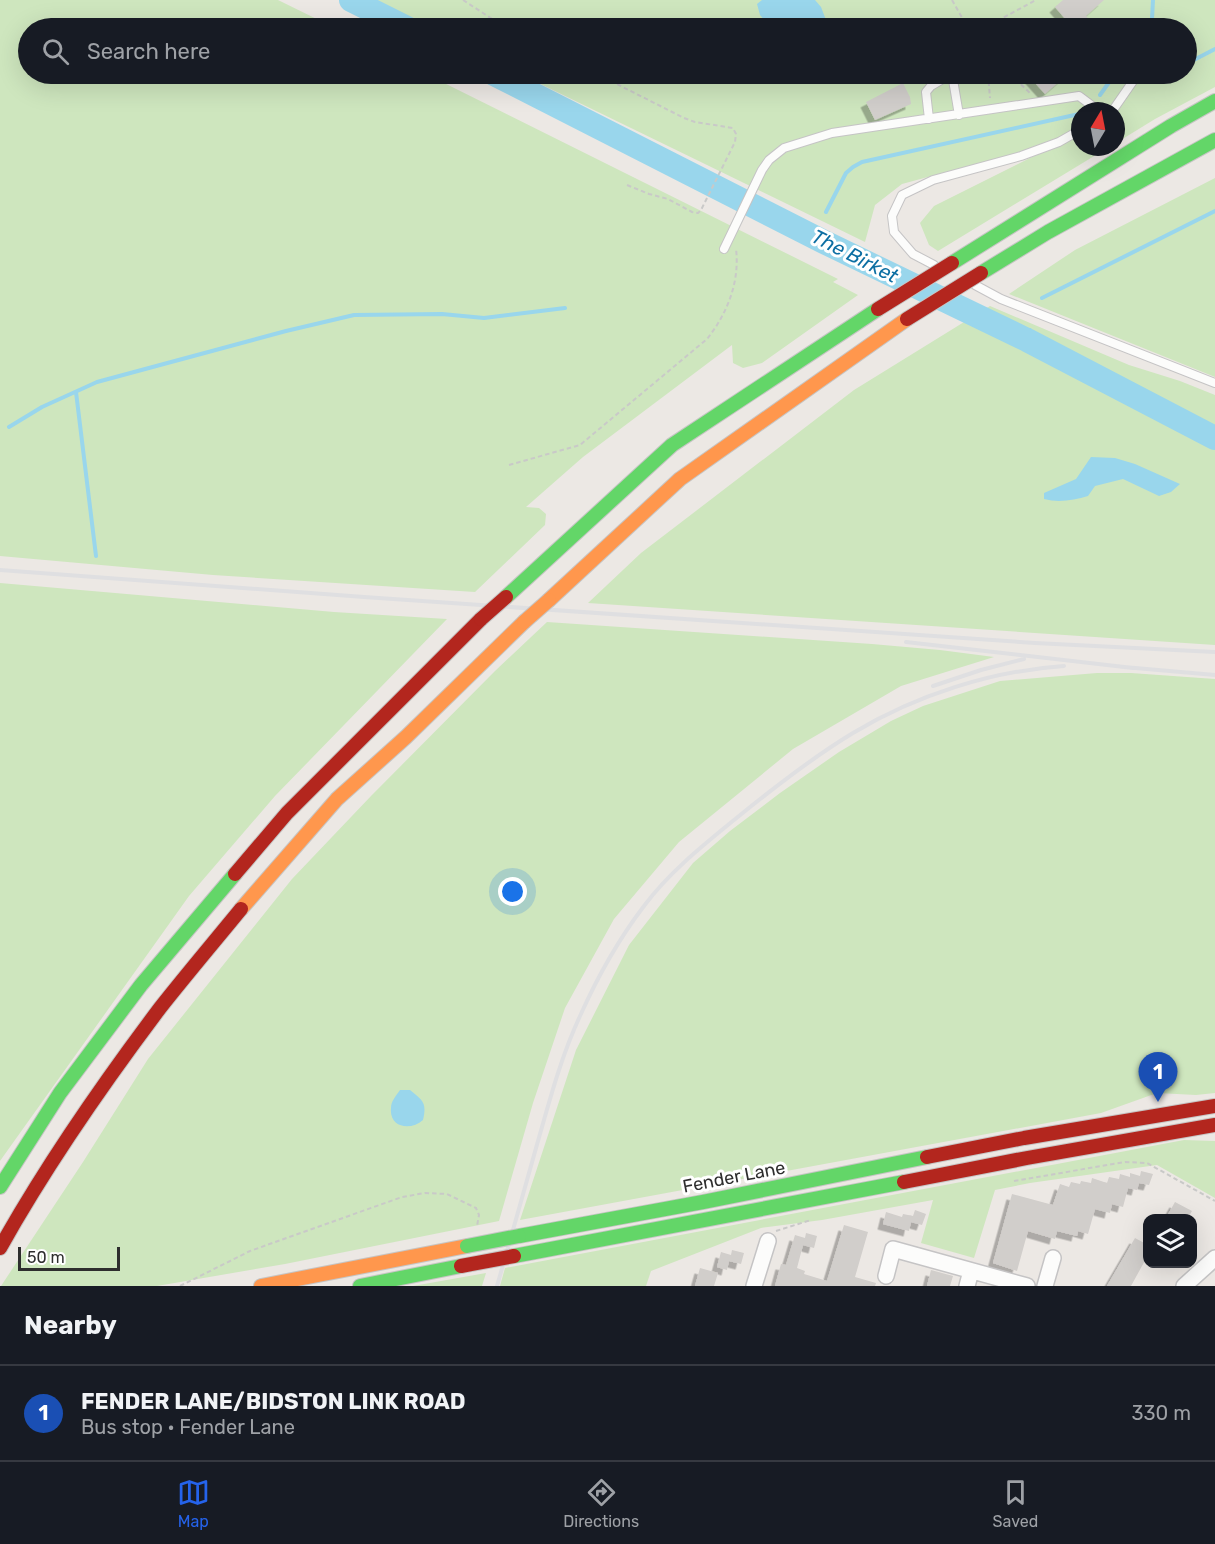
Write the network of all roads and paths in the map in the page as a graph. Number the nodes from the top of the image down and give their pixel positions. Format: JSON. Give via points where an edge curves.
{"nodes":[{"id":1,"x":463,"y":0,"type":"edge"},
{"id":2,"x":952,"y":0,"type":"edge"},
{"id":3,"x":1036,"y":0,"type":"edge"},
{"id":4,"x":491,"y":18,"type":"edge"},
{"id":5,"x":962,"y":18,"type":"edge"},
{"id":6,"x":1003,"y":18,"type":"edge"},
{"id":7,"x":617,"y":84,"type":"edge"},
{"id":8,"x":934,"y":84,"type":"edge"},
{"id":9,"x":953,"y":84,"type":"edge"},
{"id":10,"x":989,"y":84,"type":"edge"},
{"id":11,"x":1021,"y":84,"type":"edge"},
{"id":12,"x":1131,"y":84,"type":"edge"},
{"id":13,"x":1215,"y":101,"type":"edge"},
{"id":14,"x":1040,"y":102,"type":"junction"},
{"id":15,"x":1087,"y":102,"type":"edge"},
{"id":16,"x":1119,"y":102,"type":"edge"},
{"id":17,"x":992,"y":110,"type":"junction"},
{"id":18,"x":958,"y":115,"type":"junction"},
{"id":19,"x":929,"y":119,"type":"junction"},
{"id":20,"x":1071,"y":135,"type":"edge"},
{"id":21,"x":1215,"y":140,"type":"edge"},
{"id":22,"x":1131,"y":167,"type":"dead end"},
{"id":23,"x":1172,"y":179,"type":"dead end"},
{"id":24,"x":627,"y":185,"type":"dead end"},
{"id":25,"x":731,"y":236,"type":"junction"},
{"id":26,"x":724,"y":249,"type":"dead end"},
{"id":27,"x":952,"y":269,"type":"junction"},
{"id":28,"x":981,"y":273,"type":"junction"},
{"id":29,"x":962,"y":279,"type":"dead end"},
{"id":30,"x":1215,"y":383,"type":"edge"},
{"id":31,"x":509,"y":465,"type":"dead end"},
{"id":32,"x":1215,"y":1107,"type":"edge"},
{"id":33,"x":1215,"y":1125,"type":"edge"},
{"id":34,"x":1014,"y":1181,"type":"dead end"},
{"id":35,"x":0,"y":1187,"type":"edge"},
{"id":36,"x":1215,"y":1201,"type":"edge"},
{"id":37,"x":479,"y":1215,"type":"dead end"},
{"id":38,"x":811,"y":1220,"type":"dead end"},
{"id":39,"x":768,"y":1241,"type":"joint"},
{"id":40,"x":0,"y":1248,"type":"edge"},
{"id":41,"x":1053,"y":1258,"type":"dead end"},
{"id":42,"x":1215,"y":1258,"type":"edge"},
{"id":43,"x":971,"y":1270,"type":"junction"},
{"id":44,"x":886,"y":1276,"type":"dead end"},
{"id":45,"x":180,"y":1286,"type":"edge"},
{"id":46,"x":261,"y":1286,"type":"edge"},
{"id":47,"x":360,"y":1286,"type":"edge"},
{"id":48,"x":754,"y":1286,"type":"edge"},
{"id":49,"x":967,"y":1286,"type":"edge"},
{"id":50,"x":1027,"y":1286,"type":"edge"},
{"id":51,"x":1045,"y":1286,"type":"edge"},
{"id":52,"x":1184,"y":1286,"type":"edge"}],
"edges":[{"from":1,"to":4,"type":"path"},
{"from":2,"to":5,"type":"path"},
{"from":3,"to":6,"type":"path"},
{"from":7,"to":24,"type":"path","via":[[684,118],[733,128],[736,134],[698,213]]},
{"from":8,"to":19,"type":"lane","via":[[926,92]]},
{"from":9,"to":18,"type":"lane"},
{"from":10,"to":17,"type":"path"},
{"from":11,"to":14,"type":"path"},
{"from":12,"to":16,"type":"lane"},
{"from":13,"to":27,"type":"main road"},
{"from":14,"to":15,"type":"lane","via":[[1079,96]]},
{"from":14,"to":17,"type":"lane"},
{"from":17,"to":18,"type":"lane"},
{"from":18,"to":19,"type":"lane"},
{"from":19,"to":25,"type":"lane","via":[[832,133],[784,148],[762,170]]},
{"from":20,"to":27,"type":"lane","via":[[1021,156],[933,180],[902,195],[892,216],[894,232],[913,254]]},
{"from":21,"to":28,"type":"main road"},
{"from":22,"to":27,"type":"main road"},
{"from":23,"to":28,"type":"main road"},
{"from":25,"to":26,"type":"lane"},
{"from":25,"to":31,"type":"path","via":[[737,261],[731,297],[707,339],[580,445]]},
{"from":27,"to":35,"type":"main road","bridge":true,"via":[[878,309],[672,445],[481,619],[287,813],[225,885],[141,985],[60,1092]]},
{"from":28,"to":40,"type":"main road","bridge":true,"via":[[907,319],[680,479],[337,800],[160,1008],[86,1110]]},
{"from":29,"to":30,"type":"lane","via":[[1002,299]]},
{"from":32,"to":46,"type":"main road","name":"Fender Lane","bridge":true,"via":[[1024,1138]]},
{"from":33,"to":47,"type":"main road","name":"Fender Lane","bridge":true},
{"from":34,"to":36,"type":"path","via":[[1141,1162]]},
{"from":37,"to":45,"type":"path","via":[[476,1208],[447,1194],[402,1197],[250,1251]]},
{"from":38,"to":39,"type":"path","via":[[777,1230]]},
{"from":39,"to":48,"type":"street"},
{"from":41,"to":51,"type":"street"},
{"from":42,"to":52,"type":"street"},
{"from":43,"to":44,"type":"street","via":[[893,1249]]},
{"from":43,"to":49,"type":"street"},
{"from":43,"to":50,"type":"street"}]}
